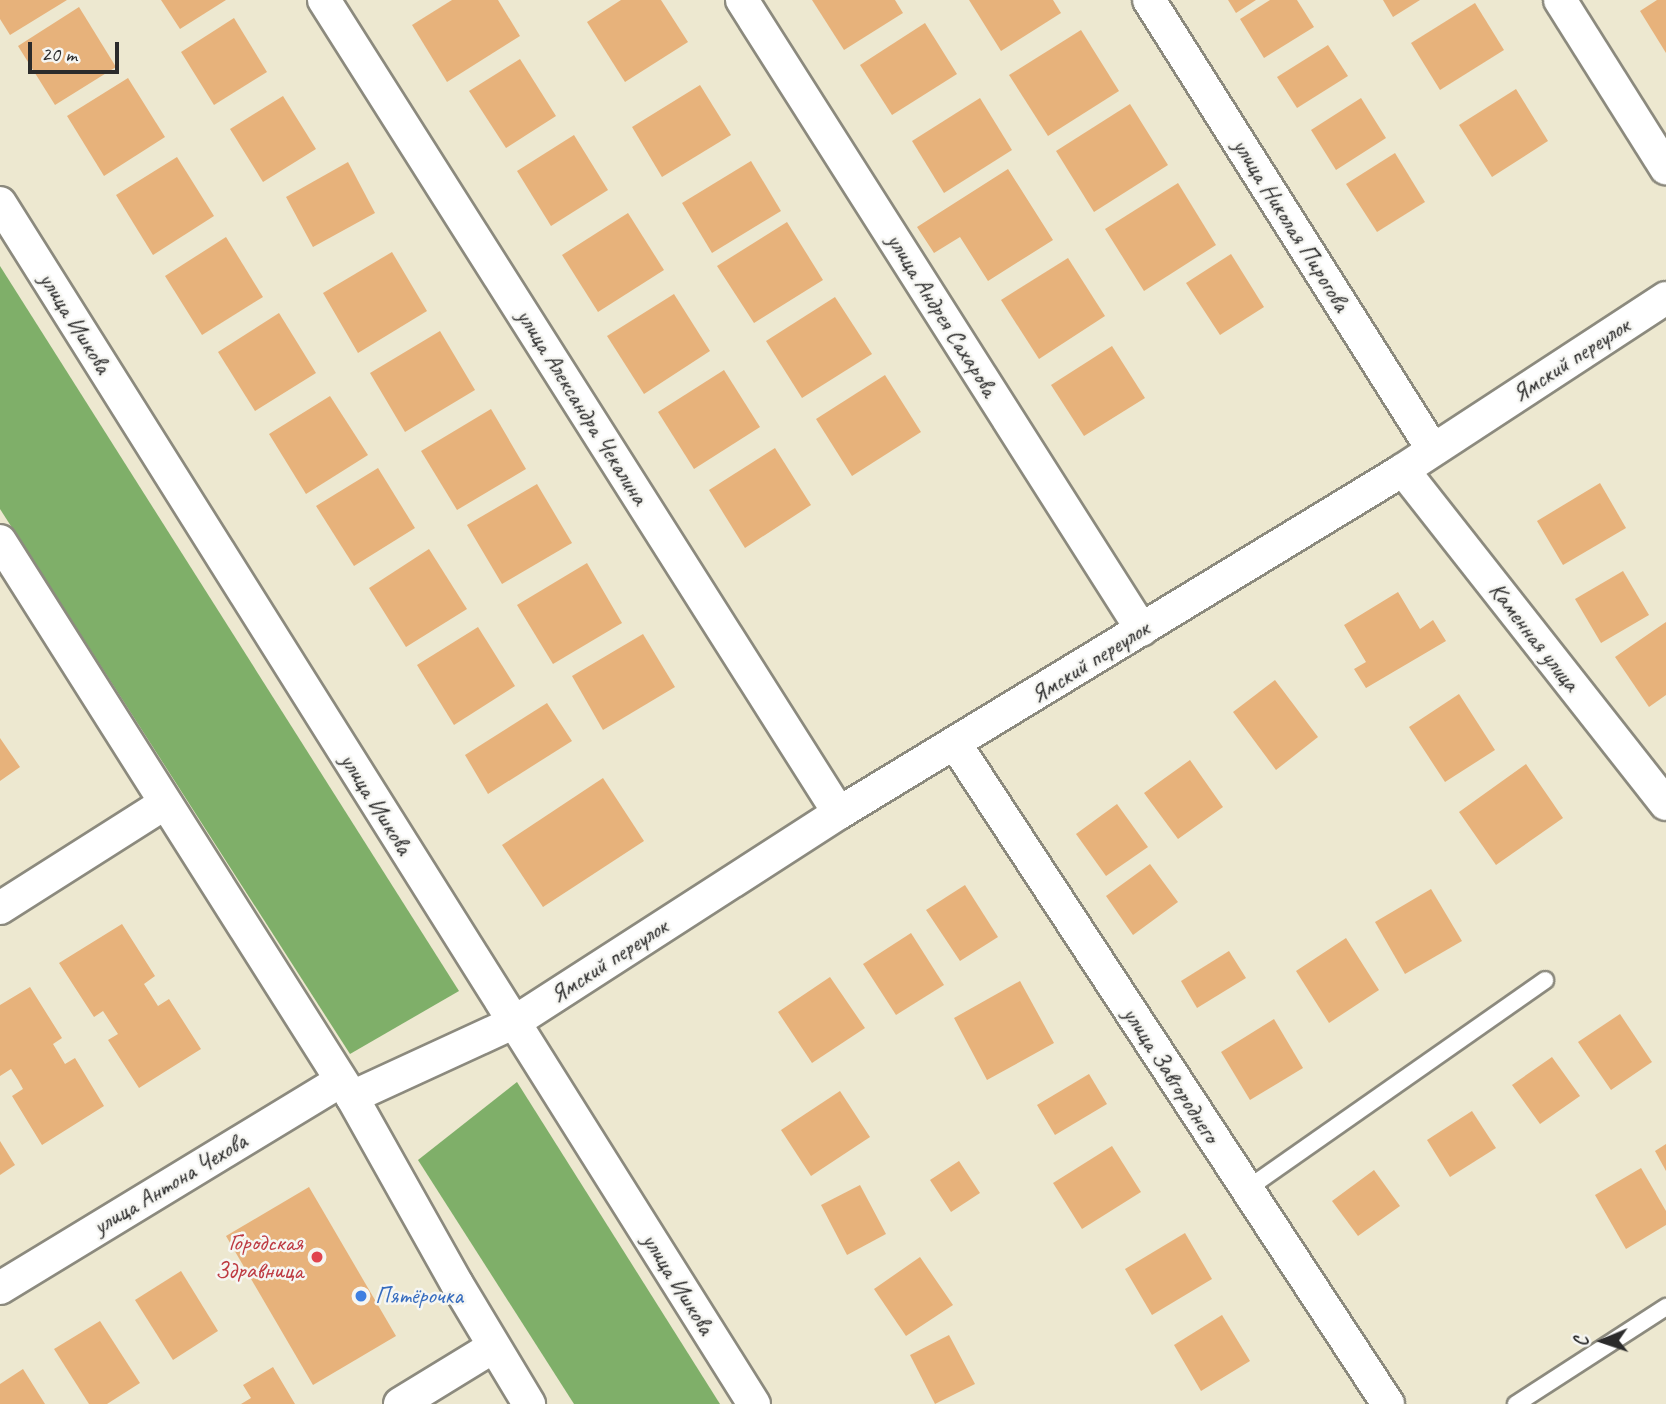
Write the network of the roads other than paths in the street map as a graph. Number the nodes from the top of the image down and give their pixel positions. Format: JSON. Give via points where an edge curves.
{"nodes":[{"id":1,"x":324,"y":0,"type":"edge"},
{"id":2,"x":742,"y":0,"type":"edge"},
{"id":3,"x":1149,"y":0,"type":"edge"},
{"id":4,"x":1560,"y":0,"type":"edge"},
{"id":5,"x":1666,"y":168,"type":"edge"},
{"id":6,"x":0,"y":203,"type":"edge"},
{"id":7,"x":1666,"y":298,"type":"edge"},
{"id":8,"x":1433,"y":450,"type":"junction"},
{"id":9,"x":1403,"y":470,"type":"junction"},
{"id":10,"x":0,"y":541,"type":"edge"},
{"id":11,"x":1142,"y":630,"type":"junction"},
{"id":12,"x":956,"y":745,"type":"junction"},
{"id":13,"x":164,"y":804,"type":"junction"},
{"id":14,"x":1666,"y":804,"type":"edge"},
{"id":15,"x":839,"y":813,"type":"junction"},
{"id":16,"x":0,"y":908,"type":"edge"},
{"id":17,"x":1545,"y":981,"type":"dead end"},
{"id":18,"x":513,"y":1023,"type":"junction"},
{"id":19,"x":346,"y":1089,"type":"junction"},
{"id":20,"x":1247,"y":1189,"type":"junction"},
{"id":21,"x":0,"y":1288,"type":"edge"},
{"id":22,"x":1666,"y":1307,"type":"edge"},
{"id":23,"x":494,"y":1347,"type":"junction"},
{"id":24,"x":400,"y":1404,"type":"edge"},
{"id":25,"x":529,"y":1404,"type":"edge"},
{"id":26,"x":754,"y":1404,"type":"edge"},
{"id":27,"x":1388,"y":1404,"type":"edge"},
{"id":28,"x":1516,"y":1404,"type":"edge"}],
"edges":[{"from":1,"to":15,"type":"street","name":"улица Александра Чекалина"},
{"from":2,"to":11,"type":"street","name":"улица Андрея Сахарова"},
{"from":3,"to":8,"type":"street","name":"улица Николая Пирогова"},
{"from":4,"to":5,"type":"street"},
{"from":6,"to":18,"type":"street","name":"улица Ишкова"},
{"from":7,"to":8,"type":"street","name":"Ямский переулок"},
{"from":8,"to":9,"type":"street","name":"Ямский переулок"},
{"from":9,"to":11,"type":"street","name":"Ямский переулок"},
{"from":9,"to":14,"type":"street","name":"Каменная улица"},
{"from":10,"to":13,"type":"street"},
{"from":11,"to":12,"type":"street","name":"Ямский переулок"},
{"from":12,"to":15,"type":"street","name":"Ямский переулок"},
{"from":12,"to":20,"type":"street","name":"улица Завгороднего"},
{"from":13,"to":16,"type":"street"},
{"from":13,"to":19,"type":"street"},
{"from":15,"to":18,"type":"street","name":"Ямский переулок"},
{"from":17,"to":20,"type":"lane"},
{"from":18,"to":19,"type":"street","name":"Ямский переулок"},
{"from":18,"to":26,"type":"street","name":"улица Ишкова"},
{"from":19,"to":21,"type":"street","name":"улица Антона Чехова"},
{"from":19,"to":23,"type":"street"},
{"from":20,"to":27,"type":"street","name":"улица Завгороднего"},
{"from":22,"to":28,"type":"lane"},
{"from":23,"to":24,"type":"street"},
{"from":23,"to":25,"type":"street"}]}
